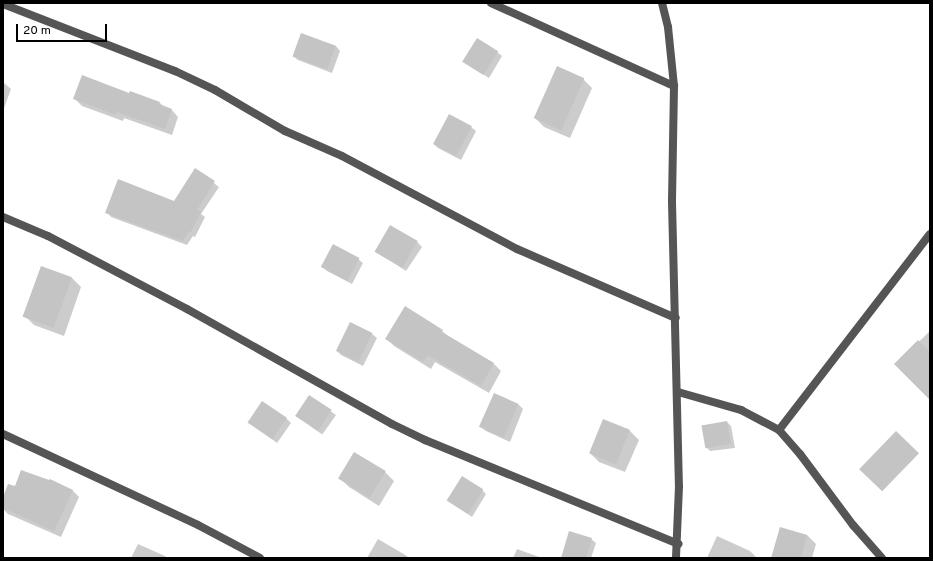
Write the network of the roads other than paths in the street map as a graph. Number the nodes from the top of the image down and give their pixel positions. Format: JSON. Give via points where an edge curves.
{"nodes":[{"id":1,"x":491,"y":3,"type":"edge"},
{"id":2,"x":662,"y":3,"type":"edge"},
{"id":3,"x":3,"y":4,"type":"edge"},
{"id":4,"x":674,"y":86,"type":"junction"},
{"id":5,"x":3,"y":217,"type":"edge"},
{"id":6,"x":930,"y":234,"type":"edge"},
{"id":7,"x":676,"y":318,"type":"junction"},
{"id":8,"x":678,"y":392,"type":"junction"},
{"id":9,"x":779,"y":430,"type":"junction"},
{"id":10,"x":3,"y":434,"type":"edge"},
{"id":11,"x":678,"y":544,"type":"junction"},
{"id":12,"x":260,"y":558,"type":"edge"},
{"id":13,"x":676,"y":558,"type":"edge"},
{"id":14,"x":882,"y":558,"type":"edge"}],
"edges":[{"from":1,"to":4,"type":"street"},
{"from":2,"to":4,"type":"street","via":[[668,27]]},
{"from":3,"to":7,"type":"street","via":[[175,71],[215,90],[285,131],[342,156],[517,249]]},
{"from":4,"to":7,"type":"street","via":[[672,202]]},
{"from":5,"to":11,"type":"street","via":[[48,236],[187,309],[425,440]]},
{"from":6,"to":9,"type":"street"},
{"from":7,"to":8,"type":"street"},
{"from":8,"to":9,"type":"street","via":[[741,410]]},
{"from":8,"to":11,"type":"street"},
{"from":9,"to":14,"type":"street"},
{"from":10,"to":12,"type":"street","via":[[198,524]]},
{"from":11,"to":13,"type":"street"}]}
